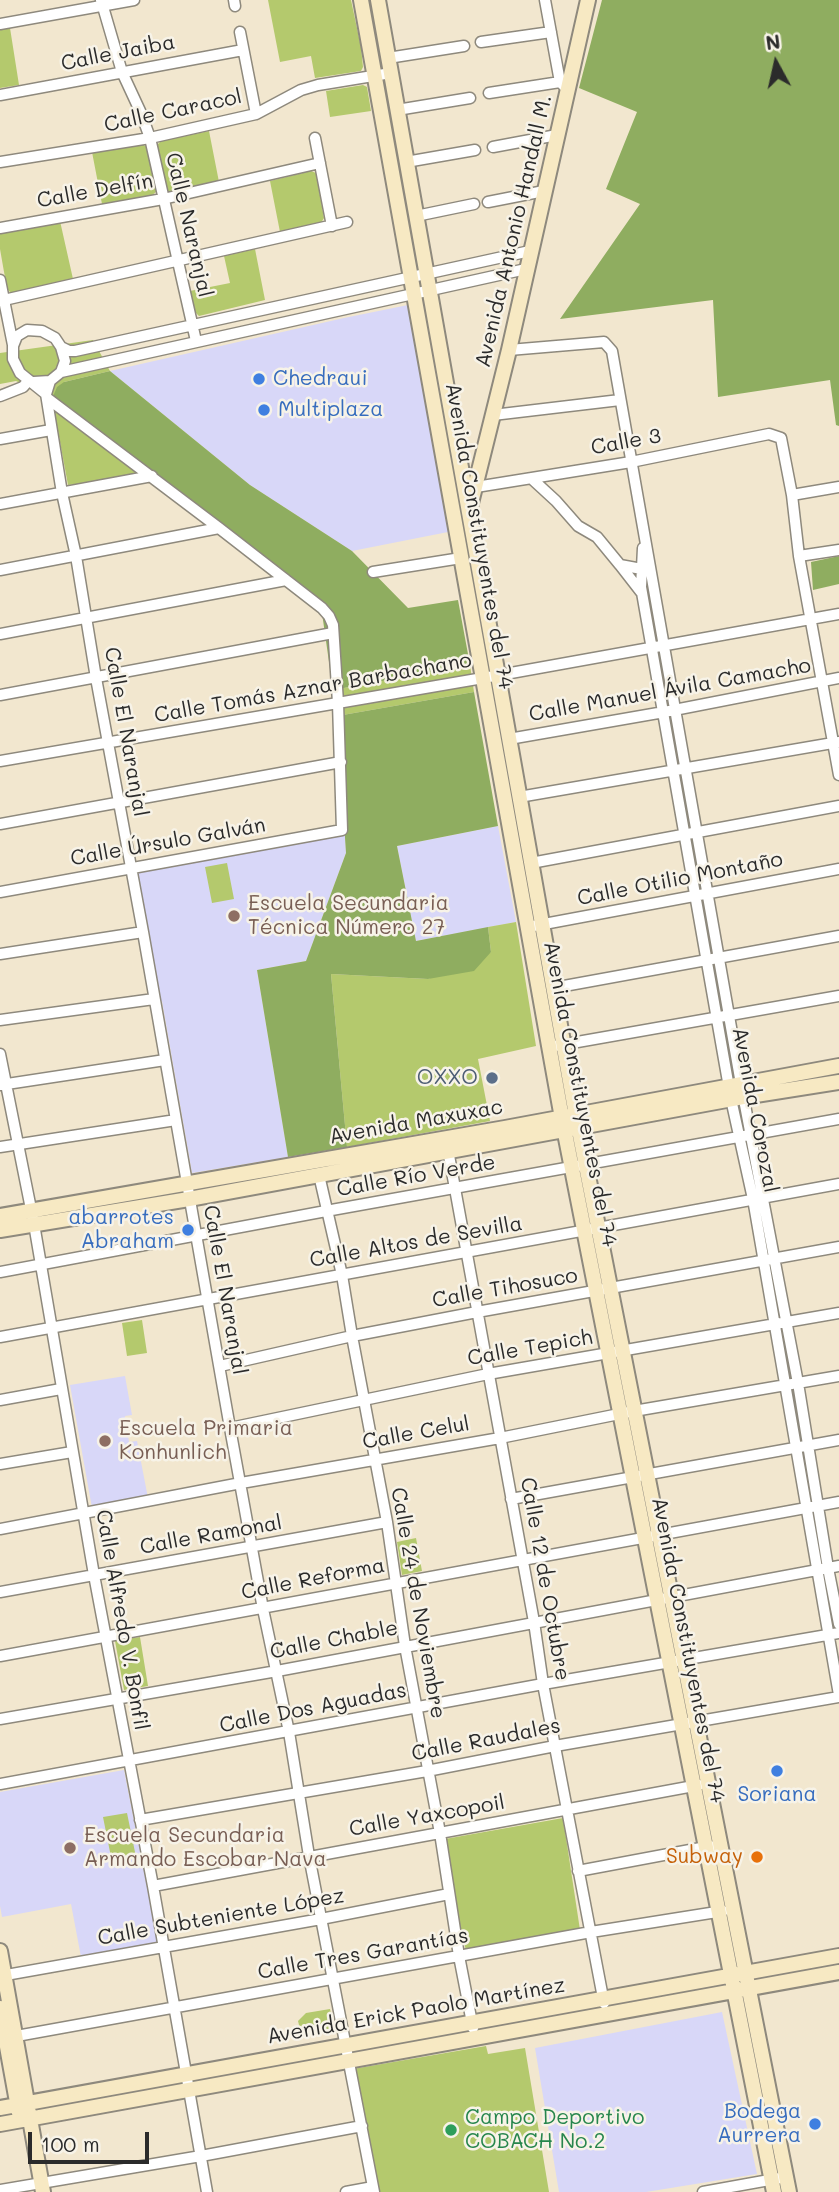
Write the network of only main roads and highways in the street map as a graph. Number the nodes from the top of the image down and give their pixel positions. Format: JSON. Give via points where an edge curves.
{"nodes":[{"id":1,"x":361,"y":0,"type":"edge"},
{"id":2,"x":588,"y":0,"type":"edge"},
{"id":3,"x":382,"y":1,"type":"edge"},
{"id":4,"x":469,"y":513,"type":"junction"},
{"id":5,"x":490,"y":677,"type":"junction"},
{"id":6,"x":518,"y":832,"type":"junction"},
{"id":7,"x":535,"y":926,"type":"junction"},
{"id":8,"x":556,"y":1046,"type":"junction"},
{"id":9,"x":839,"y":1066,"type":"edge"},
{"id":10,"x":839,"y":1082,"type":"edge"},
{"id":11,"x":736,"y":1091,"type":"junction"},
{"id":12,"x":570,"y":1123,"type":"junction"},
{"id":13,"x":0,"y":1216,"type":"edge"},
{"id":14,"x":32,"y":1218,"type":"junction"},
{"id":15,"x":0,"y":1230,"type":"edge"},
{"id":16,"x":0,"y":1951,"type":"edge"},
{"id":17,"x":839,"y":1956,"type":"edge"},
{"id":18,"x":806,"y":1962,"type":"junction"},
{"id":19,"x":839,"y":1972,"type":"edge"},
{"id":20,"x":738,"y":1974,"type":"junction"},
{"id":21,"x":2,"y":1976,"type":"edge"},
{"id":22,"x":807,"y":1978,"type":"junction"},
{"id":23,"x":741,"y":1990,"type":"junction"},
{"id":24,"x":0,"y":2008,"type":"edge"},
{"id":25,"x":7,"y":2038,"type":"edge"},
{"id":26,"x":22,"y":2104,"type":"junction"},
{"id":27,"x":0,"y":2108,"type":"edge"},
{"id":28,"x":25,"y":2119,"type":"junction"},
{"id":29,"x":0,"y":2124,"type":"edge"},
{"id":30,"x":777,"y":2183,"type":"edge"},
{"id":31,"x":37,"y":2188,"type":"edge"},
{"id":32,"x":789,"y":2192,"type":"edge"}],
"edges":[{"from":1,"to":5,"type":"main road","name":"Avenida Constituyentes del 74","via":[[461,558]]},
{"from":2,"to":4,"type":"main road","name":"Avenida Antonio Handall M.","via":[[564,86],[557,135]]},
{"from":3,"to":4,"type":"main road","name":"Avenida Constituyentes del 74","via":[[389,66]]},
{"from":4,"to":5,"type":"main road","name":"Avenida Constituyentes del 74"},
{"from":5,"to":6,"type":"main road","name":"Avenida Constituyentes del 74"},
{"from":5,"to":6,"type":"main road","name":"Avenida Constituyentes del 74","via":[[509,739],[519,797]]},
{"from":6,"to":7,"type":"main road","name":"Avenida Constituyentes del 74"},
{"from":6,"to":7,"type":"main road","name":"Avenida Constituyentes del 74","via":[[531,863]]},
{"from":7,"to":8,"type":"main road","name":"Avenida Constituyentes del 74"},
{"from":7,"to":8,"type":"main road","name":"Avenida Constituyentes del 74","via":[[553,988]]},
{"from":8,"to":12,"type":"main road","name":"Avenida Constituyentes del 74"},
{"from":9,"to":11,"type":"main road","name":"Avenida Maxuxac"},
{"from":10,"to":11,"type":"main road","name":"Avenida Maxuxac"},
{"from":11,"to":12,"type":"main road","name":"Avenida Maxuxac"},
{"from":12,"to":14,"type":"main road","name":"Avenida Maxuxac","via":[[187,1183]]},
{"from":12,"to":14,"type":"main road","name":"Avenida Maxuxac","via":[[189,1199]]},
{"from":12,"to":20,"type":"main road","name":"Avenida Constituyentes del 74"},
{"from":13,"to":14,"type":"main road","name":"Avenida Maxuxac"},
{"from":14,"to":15,"type":"main road","name":"Avenida Maxuxac"},
{"from":16,"to":21,"type":"main road"},
{"from":17,"to":18,"type":"main road","name":"Avenida Erick Paolo Martínez"},
{"from":18,"to":20,"type":"main road","name":"Avenida Erick Paolo Martínez"},
{"from":18,"to":22,"type":"main road"},
{"from":19,"to":22,"type":"main road","name":"Avenida Erick Paolo Martínez"},
{"from":20,"to":23,"type":"main road","name":"Avenida Constituyentes del 74"},
{"from":20,"to":26,"type":"main road","name":"Avenida Erick Paolo Martínez"},
{"from":21,"to":25,"type":"main road"},
{"from":22,"to":23,"type":"main road","name":"Avenida Erick Paolo Martínez"},
{"from":23,"to":28,"type":"main road","name":"Avenida Erick Paolo Martínez"},
{"from":23,"to":30,"type":"main road","name":"Avenida Constituyentes del 74"},
{"from":24,"to":25,"type":"main road"},
{"from":25,"to":26,"type":"main road"},
{"from":26,"to":27,"type":"main road","name":"Avenida Erick Paolo Martínez"},
{"from":26,"to":28,"type":"main road"},
{"from":28,"to":29,"type":"main road","name":"Avenida Erick Paolo Martínez"},
{"from":28,"to":31,"type":"main road"},
{"from":30,"to":32,"type":"main road","name":"Avenida Constituyentes del 74"}]}
